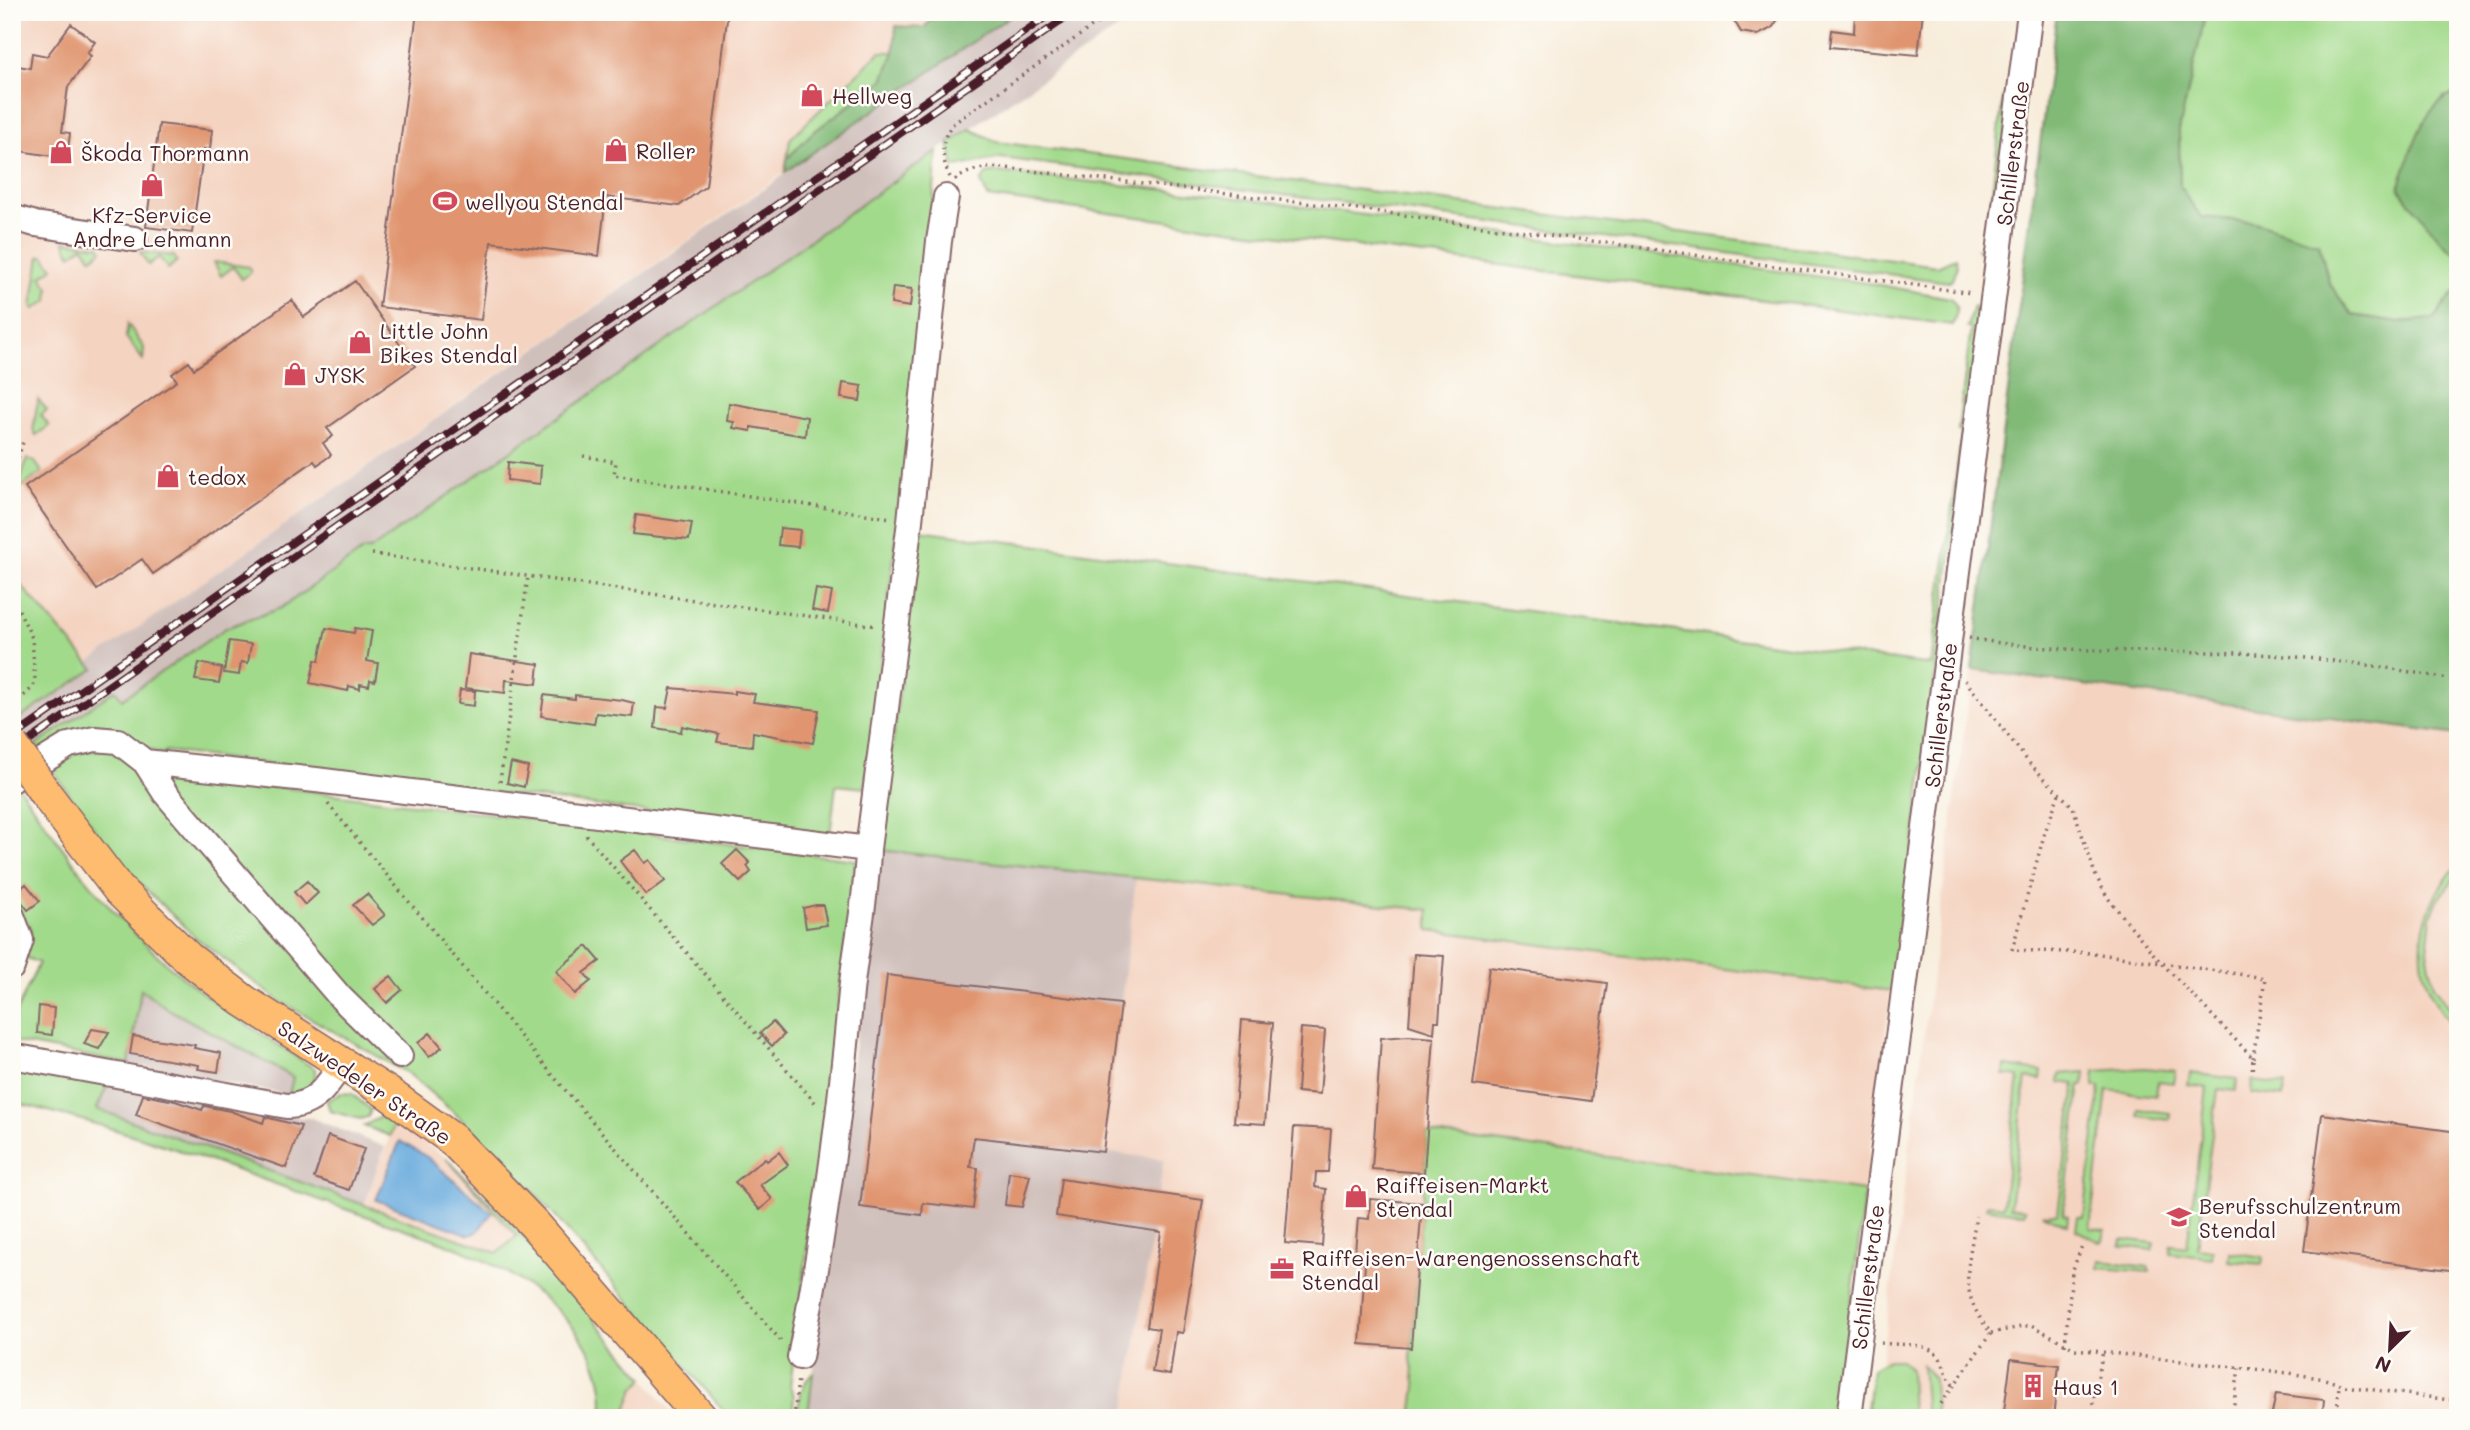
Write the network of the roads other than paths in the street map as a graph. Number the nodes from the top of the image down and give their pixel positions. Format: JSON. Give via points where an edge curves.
{"nodes":[{"id":1,"x":2031,"y":12,"type":"edge"},
{"id":2,"x":950,"y":189,"type":"road end"},
{"id":3,"x":12,"y":217,"type":"edge"},
{"id":4,"x":135,"y":239,"type":"dead end"},
{"id":5,"x":12,"y":745,"type":"edge"},
{"id":6,"x":145,"y":762,"type":"junction"},
{"id":7,"x":13,"y":779,"type":"edge"},
{"id":8,"x":868,"y":849,"type":"junction"},
{"id":9,"x":12,"y":916,"type":"edge"},
{"id":10,"x":12,"y":967,"type":"edge"},
{"id":11,"x":12,"y":1056,"type":"edge"},
{"id":12,"x":400,"y":1056,"type":"dead end"},
{"id":13,"x":342,"y":1063,"type":"junction"},
{"id":14,"x":800,"y":1357,"type":"road end"},
{"id":15,"x":701,"y":1418,"type":"edge"},
{"id":16,"x":1849,"y":1418,"type":"edge"}],
"edges":[{"from":1,"to":16,"type":"street","name":"Schillerstraße"},
{"from":2,"to":8,"type":"street","via":[[939,241],[910,521]]},
{"from":3,"to":4,"type":"street"},
{"from":5,"to":13,"type":"main road","name":"Salzwedeler Straße","bridge":true,"via":[[101,869],[165,938],[244,1001]]},
{"from":6,"to":7,"type":"street","via":[[118,741],[95,739],[69,745]]},
{"from":6,"to":8,"type":"street"},
{"from":6,"to":12,"type":"street","via":[[165,793],[341,998]]},
{"from":8,"to":14,"type":"street","via":[[830,1192]]},
{"from":9,"to":10,"type":"street","via":[[21,940]]},
{"from":11,"to":13,"type":"street","via":[[287,1106],[308,1103],[317,1096]]},
{"from":13,"to":15,"type":"main road","name":"Salzwedeler Straße","via":[[427,1119],[496,1182]]}]}
